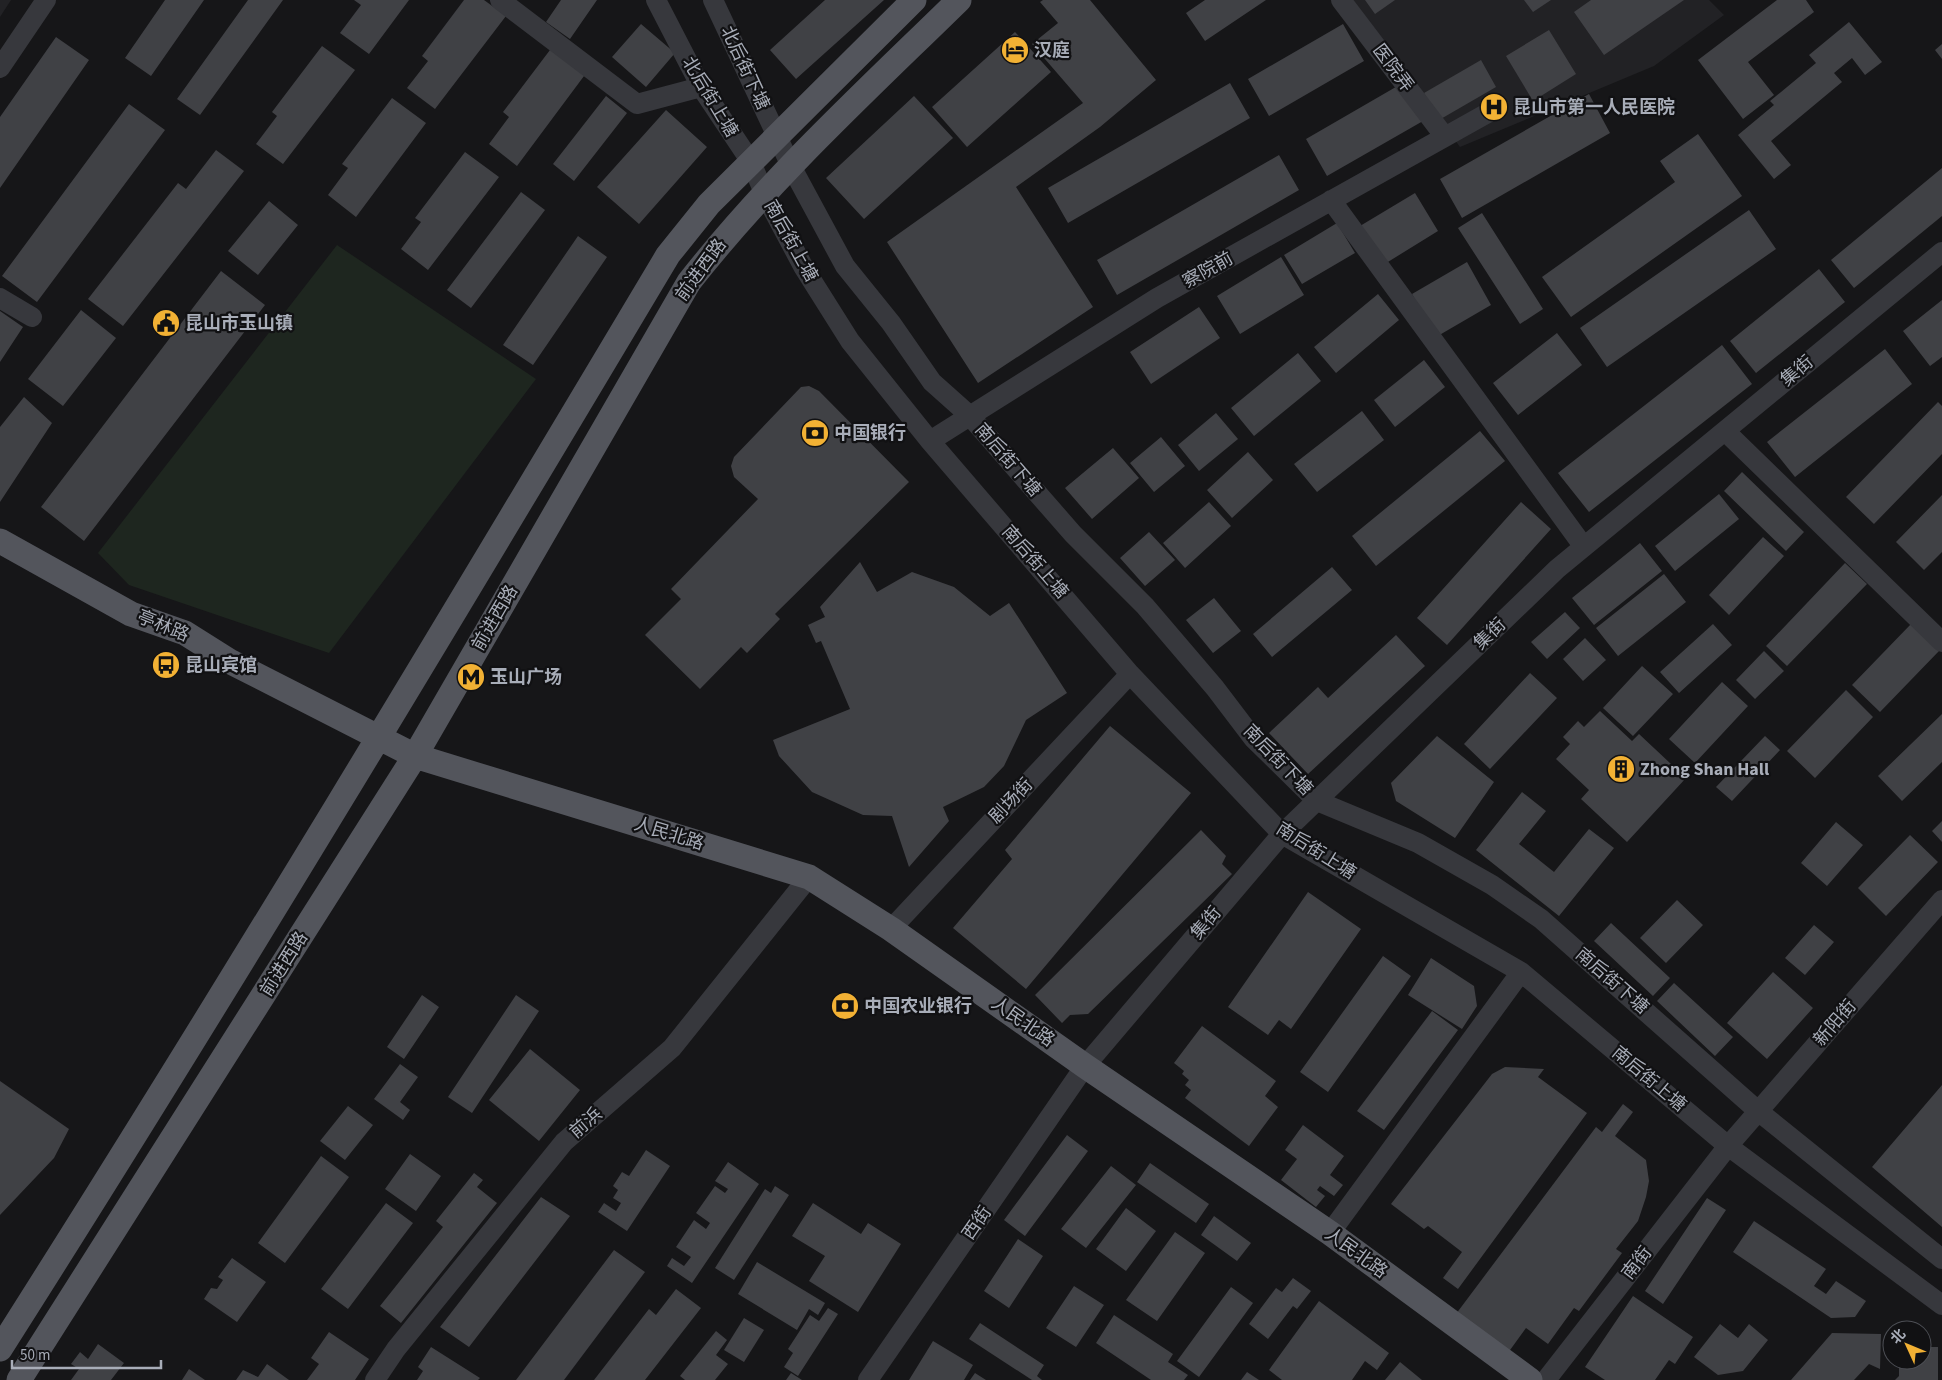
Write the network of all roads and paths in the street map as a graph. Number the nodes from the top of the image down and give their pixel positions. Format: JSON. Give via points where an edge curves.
{"nodes":[{"id":1,"x":46,"y":0,"type":"edge"},
{"id":2,"x":500,"y":0,"type":"edge"},
{"id":3,"x":656,"y":0,"type":"edge"},
{"id":4,"x":713,"y":0,"type":"edge"},
{"id":5,"x":914,"y":0,"type":"edge"},
{"id":6,"x":959,"y":0,"type":"edge"},
{"id":7,"x":1340,"y":0,"type":"edge"},
{"id":8,"x":0,"y":68,"type":"edge"},
{"id":9,"x":701,"y":87,"type":"junction"},
{"id":10,"x":1493,"y":110,"type":"dead end"},
{"id":11,"x":777,"y":135,"type":"junction"},
{"id":12,"x":1445,"y":137,"type":"junction"},
{"id":13,"x":751,"y":162,"type":"junction"},
{"id":14,"x":791,"y":166,"type":"junction"},
{"id":15,"x":764,"y":193,"type":"junction"},
{"id":16,"x":1331,"y":200,"type":"junction"},
{"id":17,"x":1942,"y":252,"type":"edge"},
{"id":18,"x":0,"y":298,"type":"edge"},
{"id":19,"x":32,"y":317,"type":"dead end"},
{"id":20,"x":969,"y":415,"type":"junction"},
{"id":21,"x":1725,"y":431,"type":"junction"},
{"id":22,"x":930,"y":442,"type":"junction"},
{"id":23,"x":0,"y":540,"type":"edge"},
{"id":24,"x":1584,"y":547,"type":"junction"},
{"id":25,"x":1942,"y":642,"type":"edge"},
{"id":26,"x":1130,"y":674,"type":"junction"},
{"id":27,"x":379,"y":740,"type":"junction"},
{"id":28,"x":415,"y":756,"type":"junction"},
{"id":29,"x":1317,"y":801,"type":"junction"},
{"id":30,"x":1282,"y":834,"type":"junction"},
{"id":31,"x":810,"y":877,"type":"junction"},
{"id":32,"x":1942,"y":900,"type":"edge"},
{"id":33,"x":891,"y":929,"type":"junction"},
{"id":34,"x":1521,"y":972,"type":"junction"},
{"id":35,"x":1085,"y":1066,"type":"junction"},
{"id":36,"x":1758,"y":1111,"type":"junction"},
{"id":37,"x":1728,"y":1146,"type":"junction"},
{"id":38,"x":1330,"y":1233,"type":"junction"},
{"id":39,"x":1942,"y":1258,"type":"edge"},
{"id":40,"x":1942,"y":1305,"type":"edge"},
{"id":41,"x":0,"y":1349,"type":"edge"},
{"id":42,"x":19,"y":1380,"type":"edge"},
{"id":43,"x":375,"y":1380,"type":"edge"},
{"id":44,"x":868,"y":1380,"type":"edge"},
{"id":45,"x":1530,"y":1380,"type":"edge"},
{"id":46,"x":1546,"y":1380,"type":"edge"}],
"edges":[{"from":1,"to":8,"type":"street"},
{"from":2,"to":9,"type":"street","via":[[637,104]]},
{"from":3,"to":9,"type":"street","name":"北后街上塘"},
{"from":4,"to":11,"type":"street","name":"北后街下塘"},
{"from":5,"to":11,"type":"main road","name":"前进西路"},
{"from":6,"to":14,"type":"main road","name":"前进西路"},
{"from":7,"to":12,"type":"street","name":"医院弄"},
{"from":9,"to":13,"type":"street","name":"北后街上塘"},
{"from":10,"to":12,"type":"street","name":"察院前"},
{"from":11,"to":13,"type":"main road","name":"前进西路"},
{"from":11,"to":14,"type":"street","name":"南后街下塘"},
{"from":12,"to":16,"type":"street","name":"察院前"},
{"from":13,"to":15,"type":"street","name":"北后街上塘"},
{"from":13,"to":27,"type":"main road","name":"前进西路","via":[[709,204],[668,255]]},
{"from":14,"to":15,"type":"main road","name":"前进西路"},
{"from":14,"to":20,"type":"street","name":"南后街下塘","via":[[846,266],[932,382]]},
{"from":15,"to":22,"type":"street","name":"南后街上塘","via":[[804,268],[850,341]]},
{"from":15,"to":28,"type":"main road","name":"前进西路","via":[[689,282]]},
{"from":16,"to":20,"type":"street","name":"察院前","via":[[1157,298]]},
{"from":16,"to":24,"type":"street"},
{"from":17,"to":21,"type":"street","name":"集街"},
{"from":18,"to":19,"type":"street"},
{"from":20,"to":22,"type":"street","name":"察院前"},
{"from":20,"to":29,"type":"street","name":"南后街下塘","via":[[1072,534],[1145,606],[1253,738]]},
{"from":21,"to":24,"type":"street","name":"集街"},
{"from":21,"to":25,"type":"street"},
{"from":22,"to":26,"type":"street","name":"南后街上塘"},
{"from":23,"to":27,"type":"main road","name":"亭林路","via":[[131,614],[185,633],[231,662]]},
{"from":24,"to":29,"type":"street","name":"集街"},
{"from":26,"to":30,"type":"street","name":"南后街上塘"},
{"from":26,"to":33,"type":"street","name":"剧场街"},
{"from":27,"to":28,"type":"main road","name":"人民北路"},
{"from":27,"to":41,"type":"main road","name":"前进西路","via":[[160,1098]]},
{"from":28,"to":31,"type":"main road","name":"人民北路"},
{"from":28,"to":42,"type":"main road","name":"前进西路"},
{"from":29,"to":30,"type":"street","name":"集街"},
{"from":29,"to":36,"type":"street","name":"南后街下塘","via":[[1418,843],[1492,885],[1541,919]]},
{"from":30,"to":34,"type":"street","name":"南后街上塘"},
{"from":30,"to":35,"type":"street","name":"集街"},
{"from":31,"to":33,"type":"main road","name":"人民北路"},
{"from":31,"to":43,"type":"street","name":"前浜","via":[[672,1048],[564,1142],[396,1349]]},
{"from":32,"to":36,"type":"street","name":"新阳街"},
{"from":33,"to":35,"type":"main road","name":"人民北路"},
{"from":34,"to":37,"type":"street","name":"南后街上塘"},
{"from":34,"to":38,"type":"street"},
{"from":35,"to":38,"type":"main road","name":"人民北路"},
{"from":35,"to":44,"type":"street","name":"西街"},
{"from":36,"to":37,"type":"street","name":"新阳街"},
{"from":36,"to":39,"type":"street","name":"南后街下塘"},
{"from":37,"to":40,"type":"street","name":"南后街上塘"},
{"from":37,"to":46,"type":"street","name":"南街"},
{"from":38,"to":45,"type":"main road","name":"人民北路"}]}
